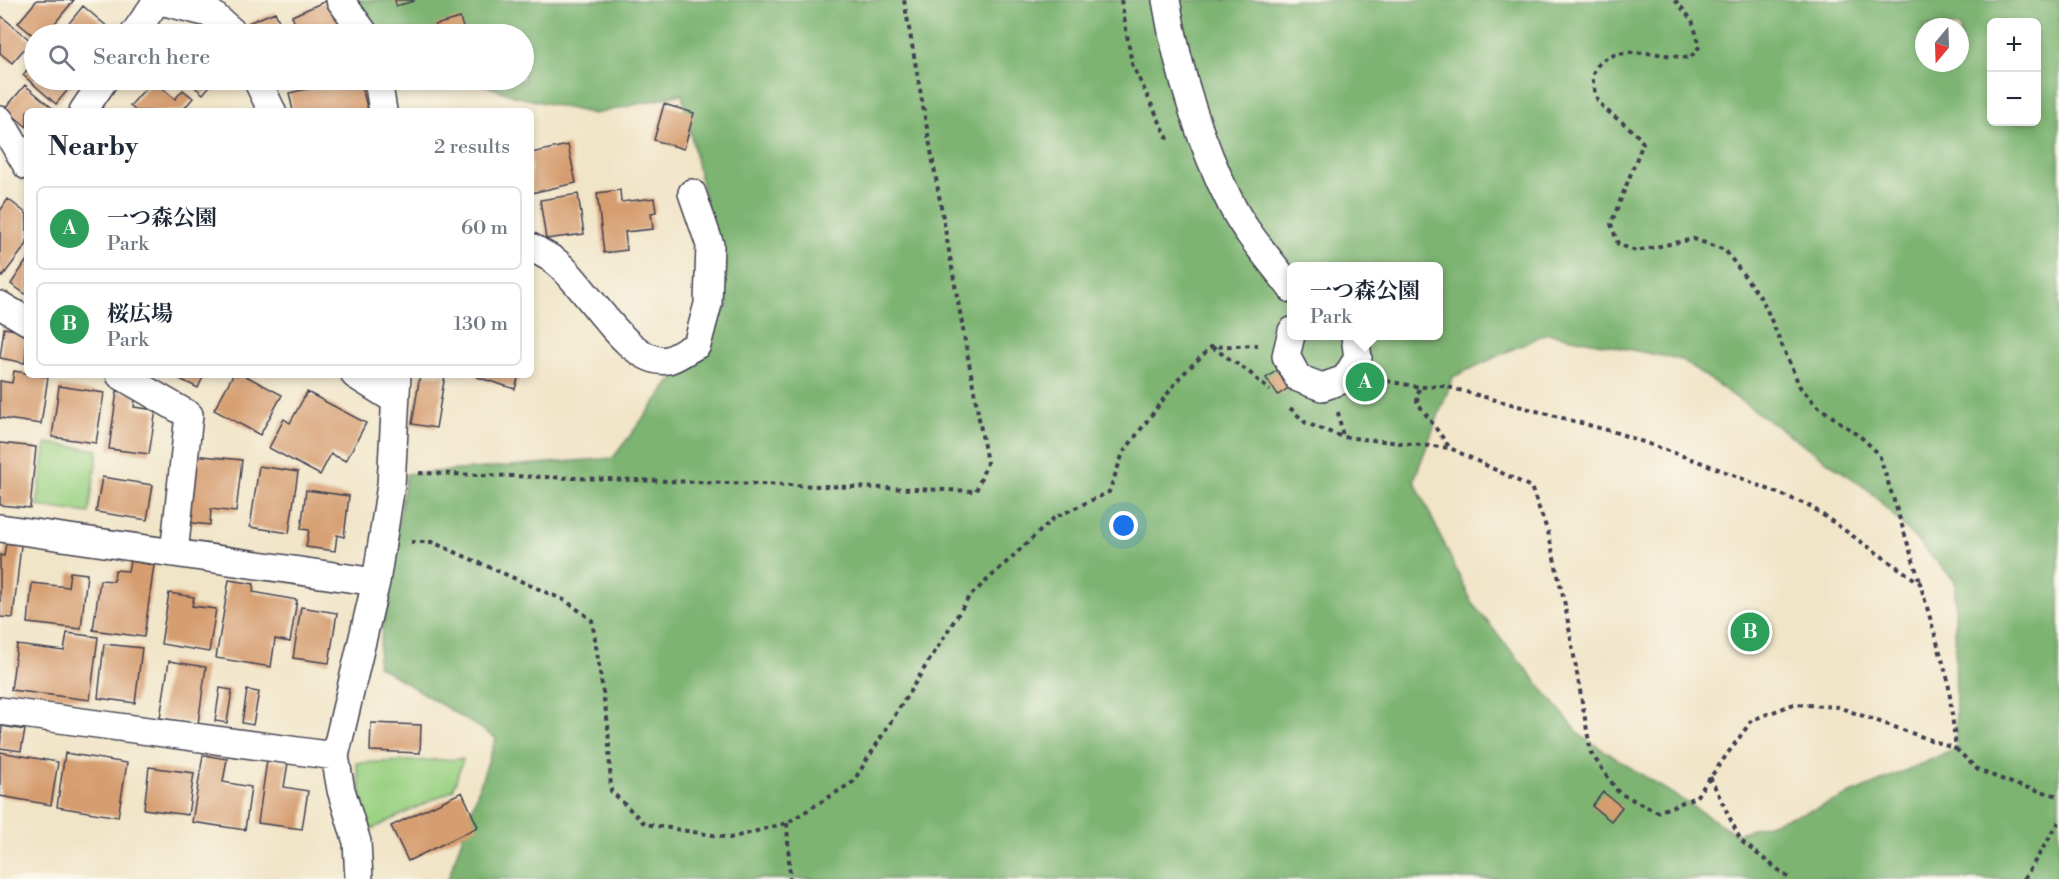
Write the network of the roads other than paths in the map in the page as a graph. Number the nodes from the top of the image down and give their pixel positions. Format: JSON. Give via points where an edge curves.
{"nodes":[{"id":1,"x":340,"y":0,"type":"edge"},
{"id":2,"x":1166,"y":0,"type":"edge"},
{"id":3,"x":156,"y":1,"type":"edge"},
{"id":4,"x":141,"y":24,"type":"edge"},
{"id":5,"x":224,"y":24,"type":"edge"},
{"id":6,"x":358,"y":24,"type":"edge"},
{"id":7,"x":97,"y":90,"type":"edge"},
{"id":8,"x":262,"y":90,"type":"edge"},
{"id":9,"x":380,"y":90,"type":"edge"},
{"id":10,"x":85,"y":108,"type":"edge"},
{"id":11,"x":271,"y":108,"type":"edge"},
{"id":12,"x":383,"y":108,"type":"edge"},
{"id":13,"x":0,"y":120,"type":"edge"},
{"id":14,"x":24,"y":161,"type":"edge"},
{"id":15,"x":692,"y":193,"type":"dead end"},
{"id":16,"x":534,"y":250,"type":"edge"},
{"id":17,"x":1287,"y":282,"type":"edge"},
{"id":18,"x":0,"y":305,"type":"edge"},
{"id":19,"x":24,"y":319,"type":"edge"},
{"id":20,"x":1290,"y":340,"type":"edge"},
{"id":21,"x":1356,"y":340,"type":"edge"},
{"id":22,"x":125,"y":378,"type":"edge"},
{"id":23,"x":364,"y":378,"type":"edge"},
{"id":24,"x":396,"y":388,"type":"edge"},
{"id":25,"x":0,"y":528,"type":"edge"},
{"id":26,"x":174,"y":553,"type":"junction"},
{"id":27,"x":376,"y":582,"type":"junction"},
{"id":28,"x":0,"y":711,"type":"edge"},
{"id":29,"x":335,"y":756,"type":"junction"},
{"id":30,"x":359,"y":879,"type":"edge"}],
"edges":[{"from":1,"to":6,"type":"street"},
{"from":2,"to":17,"type":"street","via":[[1195,120],[1228,197]]},
{"from":3,"to":4,"type":"street"},
{"from":3,"to":5,"type":"street","via":[[212,14]]},
{"from":7,"to":10,"type":"street"},
{"from":8,"to":11,"type":"street"},
{"from":9,"to":12,"type":"street"},
{"from":13,"to":14,"type":"street"},
{"from":15,"to":16,"type":"street","via":[[710,245],[708,304],[697,345],[667,360],[646,357],[615,331],[556,262]]},
{"from":18,"to":19,"type":"street"},
{"from":20,"to":21,"type":"street","via":[[1286,356],[1298,378],[1322,387],[1345,380],[1358,358]]},
{"from":22,"to":26,"type":"street","via":[[189,415]]},
{"from":23,"to":24,"type":"street"},
{"from":24,"to":27,"type":"street","via":[[392,473]]},
{"from":25,"to":26,"type":"street"},
{"from":26,"to":27,"type":"street"},
{"from":27,"to":29,"type":"street"},
{"from":28,"to":29,"type":"street"},
{"from":29,"to":30,"type":"street","via":[[357,842]]}]}
